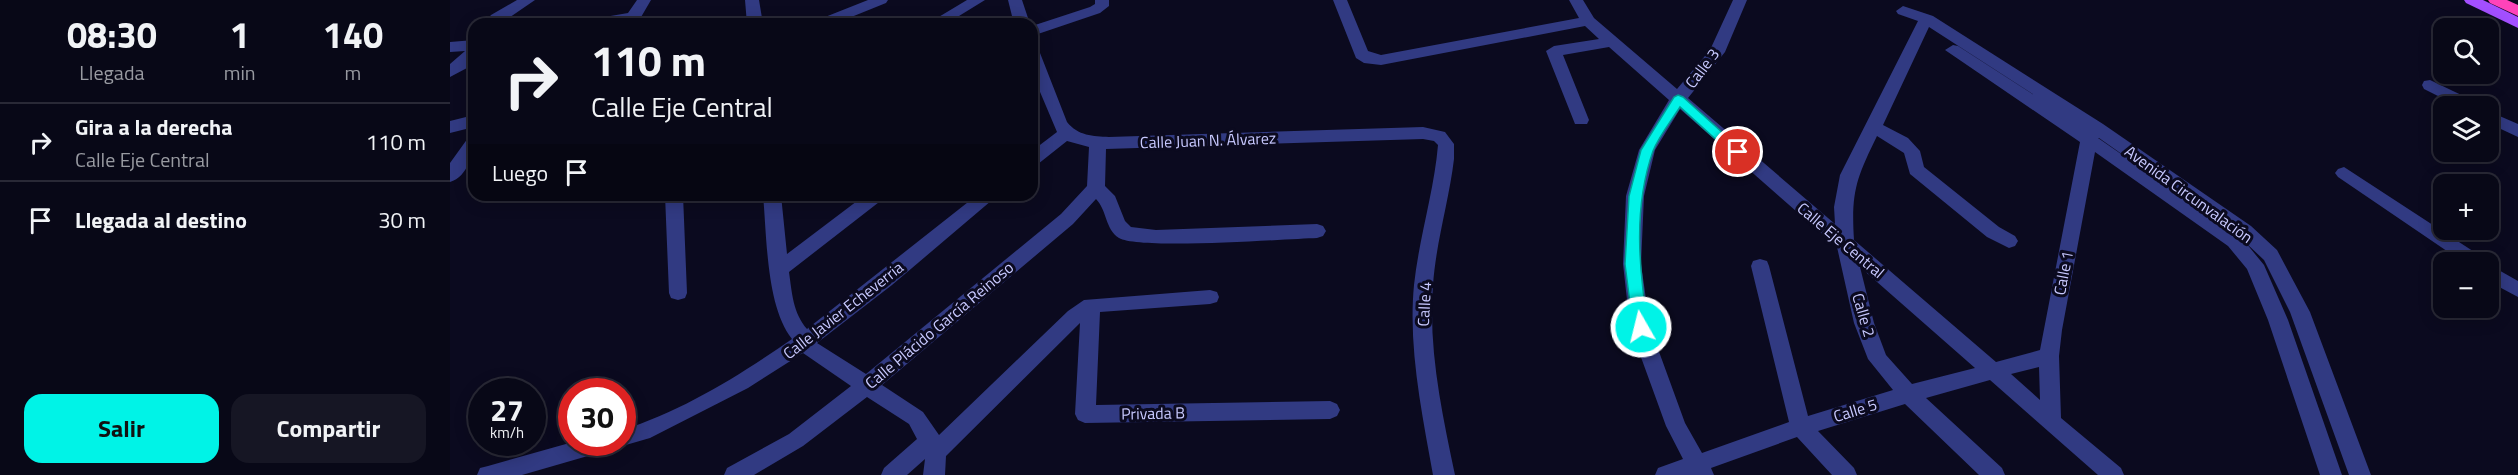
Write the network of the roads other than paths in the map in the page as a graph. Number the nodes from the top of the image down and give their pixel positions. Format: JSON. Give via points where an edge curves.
{"nodes":[{"id":1,"x":507,"y":0,"type":"edge"},
{"id":2,"x":528,"y":0,"type":"edge"},
{"id":3,"x":644,"y":0,"type":"edge"},
{"id":4,"x":768,"y":0,"type":"edge"},
{"id":5,"x":881,"y":0,"type":"edge"},
{"id":6,"x":978,"y":0,"type":"edge"},
{"id":7,"x":1015,"y":0,"type":"edge"},
{"id":8,"x":1102,"y":0,"type":"edge"},
{"id":9,"x":1340,"y":0,"type":"edge"},
{"id":10,"x":1576,"y":0,"type":"edge"},
{"id":11,"x":1740,"y":0,"type":"edge"},
{"id":12,"x":2471,"y":0,"type":"edge"},
{"id":13,"x":2495,"y":0,"type":"edge"},
{"id":14,"x":753,"y":3,"type":"edge"},
{"id":15,"x":1899,"y":6,"type":"edge"},
{"id":16,"x":2518,"y":11,"type":"edge"},
{"id":17,"x":496,"y":18,"type":"edge"},
{"id":18,"x":499,"y":18,"type":"edge"},
{"id":19,"x":633,"y":18,"type":"edge"},
{"id":20,"x":754,"y":18,"type":"edge"},
{"id":21,"x":835,"y":18,"type":"edge"},
{"id":22,"x":946,"y":18,"type":"edge"},
{"id":23,"x":1020,"y":18,"type":"edge"},
{"id":24,"x":1588,"y":21,"type":"junction"},
{"id":25,"x":2518,"y":23,"type":"edge"},
{"id":26,"x":1924,"y":24,"type":"junction"},
{"id":27,"x":1038,"y":29,"type":"edge"},
{"id":28,"x":1612,"y":42,"type":"junction"},
{"id":29,"x":468,"y":46,"type":"edge"},
{"id":30,"x":450,"y":47,"type":"edge"},
{"id":31,"x":468,"y":56,"type":"edge"},
{"id":32,"x":450,"y":72,"type":"edge"},
{"id":33,"x":2430,"y":85,"type":"dead end"},
{"id":34,"x":1039,"y":95,"type":"edge"},
{"id":35,"x":2451,"y":96,"type":"edge"},
{"id":36,"x":1678,"y":99,"type":"junction"},
{"id":37,"x":1581,"y":120,"type":"dead end"},
{"id":38,"x":468,"y":122,"type":"edge"},
{"id":39,"x":2499,"y":122,"type":"edge"},
{"id":40,"x":450,"y":127,"type":"edge"},
{"id":41,"x":1874,"y":127,"type":"junction"},
{"id":42,"x":2518,"y":131,"type":"edge"},
{"id":43,"x":1066,"y":134,"type":"junction"},
{"id":44,"x":2093,"y":134,"type":"junction"},
{"id":45,"x":1439,"y":136,"type":"joint"},
{"id":46,"x":1098,"y":142,"type":"junction"},
{"id":47,"x":468,"y":150,"type":"edge"},
{"id":48,"x":1038,"y":155,"type":"edge"},
{"id":49,"x":2344,"y":173,"type":"dead end"},
{"id":50,"x":450,"y":176,"type":"edge"},
{"id":51,"x":1096,"y":188,"type":"junction"},
{"id":52,"x":674,"y":201,"type":"edge"},
{"id":53,"x":778,"y":201,"type":"edge"},
{"id":54,"x":870,"y":201,"type":"edge"},
{"id":55,"x":981,"y":201,"type":"edge"},
{"id":56,"x":1317,"y":231,"type":"dead end"},
{"id":57,"x":2008,"y":241,"type":"dead end"},
{"id":58,"x":1845,"y":243,"type":"junction"},
{"id":59,"x":2461,"y":252,"type":"edge"},
{"id":60,"x":1760,"y":266,"type":"dead end"},
{"id":61,"x":779,"y":270,"type":"junction"},
{"id":62,"x":2499,"y":278,"type":"edge"},
{"id":63,"x":2518,"y":290,"type":"edge"},
{"id":64,"x":678,"y":293,"type":"dead end"},
{"id":65,"x":1210,"y":297,"type":"dead end"},
{"id":66,"x":1091,"y":305,"type":"junction"},
{"id":67,"x":805,"y":342,"type":"junction"},
{"id":68,"x":2049,"y":356,"type":"junction"},
{"id":69,"x":1993,"y":371,"type":"junction"},
{"id":70,"x":866,"y":386,"type":"junction"},
{"id":71,"x":1908,"y":394,"type":"junction"},
{"id":72,"x":1330,"y":410,"type":"dead end"},
{"id":73,"x":2051,"y":422,"type":"junction"},
{"id":74,"x":1801,"y":427,"type":"junction"},
{"id":75,"x":636,"y":434,"type":"edge"},
{"id":76,"x":934,"y":446,"type":"junction"},
{"id":77,"x":558,"y":456,"type":"edge"},
{"id":78,"x":1699,"y":470,"type":"edge"},
{"id":79,"x":488,"y":475,"type":"edge"},
{"id":80,"x":735,"y":475,"type":"edge"},
{"id":81,"x":892,"y":475,"type":"edge"},
{"id":82,"x":934,"y":475,"type":"edge"},
{"id":83,"x":1444,"y":475,"type":"edge"},
{"id":84,"x":1666,"y":475,"type":"edge"},
{"id":85,"x":1846,"y":475,"type":"edge"},
{"id":86,"x":1994,"y":475,"type":"edge"},
{"id":87,"x":2113,"y":475,"type":"edge"},
{"id":88,"x":2331,"y":475,"type":"edge"},
{"id":89,"x":2360,"y":475,"type":"edge"}],
"edges":[{"from":1,"to":17,"type":"street"},
{"from":2,"to":18,"type":"street"},
{"from":3,"to":19,"type":"street"},
{"from":4,"to":14,"type":"street"},
{"from":5,"to":21,"type":"street"},
{"from":6,"to":22,"type":"street"},
{"from":7,"to":23,"type":"street"},
{"from":8,"to":27,"type":"street","via":[[1102,6],[1095,10]]},
{"from":9,"to":24,"type":"street","via":[[1361,54],[1369,59],[1381,60]]},
{"from":10,"to":24,"type":"street","name":"Calle Eje Central"},
{"from":11,"to":36,"type":"street","name":"Calle 3","via":[[1717,52]]},
{"from":12,"to":25,"type":"main road"},
{"from":13,"to":16,"type":"highway"},
{"from":14,"to":20,"type":"street"},
{"from":15,"to":26,"type":"street","name":"Avenida Circunvalación"},
{"from":24,"to":28,"type":"street","name":"Calle Eje Central"},
{"from":26,"to":41,"type":"street","name":"Calle 2"},
{"from":26,"to":44,"type":"street","name":"Avenida Circunvalación"},
{"from":28,"to":36,"type":"street","name":"Calle Eje Central"},
{"from":28,"to":37,"type":"street","via":[[1554,51]]},
{"from":29,"to":30,"type":"street"},
{"from":31,"to":32,"type":"street"},
{"from":33,"to":35,"type":"street"},
{"from":34,"to":43,"type":"street"},
{"from":36,"to":58,"type":"street","name":"Calle Eje Central"},
{"from":36,"to":78,"type":"street","name":"Calle 3","via":[[1647,150],[1635,196],[1632,264],[1641,327],[1676,426]]},
{"from":38,"to":40,"type":"street"},
{"from":39,"to":42,"type":"street"},
{"from":41,"to":57,"type":"street","via":[[1902,142],[1912,151],[1916,170]]},
{"from":41,"to":58,"type":"street","name":"Calle 2","via":[[1849,175],[1843,207]]},
{"from":43,"to":46,"type":"street","name":"Calle Juan N. Álvarez"},
{"from":43,"to":48,"type":"street"},
{"from":44,"to":68,"type":"street","name":"Calle 1"},
{"from":44,"to":88,"type":"street","name":"Avenida Circunvalación","via":[[2234,241],[2255,265]]},
{"from":44,"to":89,"type":"street","name":"Avenida Circunvalación","via":[[2245,231],[2271,255],[2300,312]]},
{"from":45,"to":46,"type":"street","name":"Calle Juan N. Álvarez","via":[[1423,133]]},
{"from":45,"to":83,"type":"street","name":"Calle 4","via":[[1446,144],[1445,162],[1426,263],[1422,345]]},
{"from":46,"to":51,"type":"street"},
{"from":47,"to":50,"type":"street"},
{"from":49,"to":59,"type":"street"},
{"from":51,"to":56,"type":"street","via":[[1109,201],[1117,224],[1126,233],[1156,237]]},
{"from":51,"to":70,"type":"street","name":"Calle Plácido García Reinoso","via":[[1067,219]]},
{"from":52,"to":64,"type":"street"},
{"from":53,"to":61,"type":"street"},
{"from":54,"to":61,"type":"street"},
{"from":55,"to":67,"type":"street","name":"Calle Javier Echeverria"},
{"from":58,"to":69,"type":"street","name":"Calle Eje Central"},
{"from":58,"to":71,"type":"street","name":"Calle 2","via":[[1864,322],[1878,359]]},
{"from":60,"to":74,"type":"street"},
{"from":61,"to":67,"type":"street","via":[[791,324]]},
{"from":62,"to":63,"type":"street"},
{"from":65,"to":66,"type":"street"},
{"from":66,"to":72,"type":"street","name":"Privada B","via":[[1085,414]]},
{"from":66,"to":76,"type":"street"},
{"from":67,"to":70,"type":"street"},
{"from":67,"to":75,"type":"street","name":"Calle Javier Echeverria","via":[[734,388]]},
{"from":68,"to":69,"type":"street","name":"Calle 5"},
{"from":68,"to":73,"type":"street","name":"Calle 1"},
{"from":69,"to":71,"type":"street","name":"Calle 5"},
{"from":69,"to":73,"type":"street","name":"Calle Eje Central"},
{"from":70,"to":76,"type":"street","via":[[916,418]]},
{"from":70,"to":80,"type":"street","name":"Calle Plácido García Reinoso","via":[[796,440]]},
{"from":71,"to":74,"type":"street","name":"Calle 5"},
{"from":71,"to":86,"type":"street","name":"Calle 2"},
{"from":73,"to":87,"type":"street","name":"Calle Eje Central"},
{"from":74,"to":78,"type":"street","name":"Calle 5"},
{"from":74,"to":85,"type":"street"},
{"from":76,"to":81,"type":"street"},
{"from":76,"to":82,"type":"street"},
{"from":77,"to":79,"type":"street"},
{"from":78,"to":84,"type":"street","name":"Calle 5"}]}
